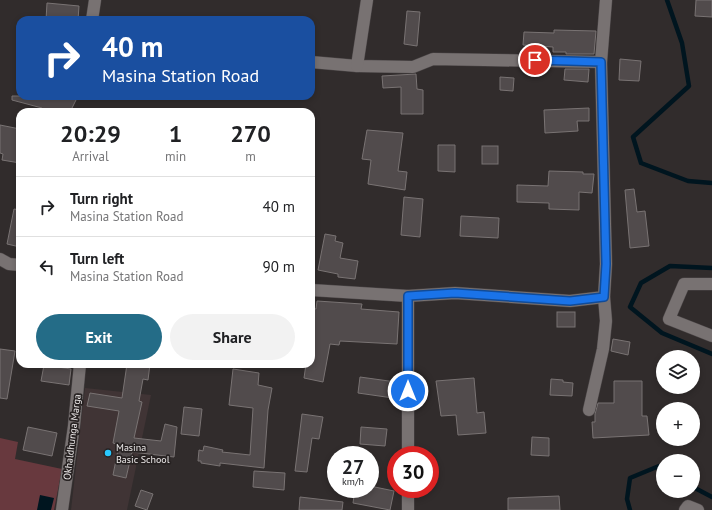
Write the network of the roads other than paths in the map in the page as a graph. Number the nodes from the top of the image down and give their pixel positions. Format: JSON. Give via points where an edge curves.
{"nodes":[{"id":1,"x":95,"y":0,"type":"edge"},
{"id":2,"x":367,"y":0,"type":"edge"},
{"id":3,"x":606,"y":0,"type":"edge"},
{"id":4,"x":93,"y":16,"type":"edge"},
{"id":5,"x":315,"y":62,"type":"edge"},
{"id":6,"x":601,"y":62,"type":"junction"},
{"id":7,"x":356,"y":66,"type":"junction"},
{"id":8,"x":0,"y":259,"type":"edge"},
{"id":9,"x":16,"y":265,"type":"edge"},
{"id":10,"x":712,"y":284,"type":"edge"},
{"id":11,"x":315,"y":290,"type":"edge"},
{"id":12,"x":408,"y":296,"type":"junction"},
{"id":13,"x":604,"y":297,"type":"junction"},
{"id":14,"x":712,"y":336,"type":"edge"},
{"id":15,"x":80,"y":368,"type":"edge"},
{"id":16,"x":589,"y":410,"type":"dead end"},
{"id":17,"x":408,"y":446,"type":"edge"},
{"id":18,"x":408,"y":498,"type":"edge"},
{"id":19,"x":62,"y":510,"type":"edge"},
{"id":20,"x":408,"y":510,"type":"edge"},
{"id":21,"x":685,"y":510,"type":"edge"},
{"id":22,"x":698,"y":510,"type":"edge"}],
"edges":[{"from":1,"to":4,"type":"street"},
{"from":2,"to":7,"type":"street"},
{"from":3,"to":6,"type":"street"},
{"from":5,"to":7,"type":"street"},
{"from":6,"to":7,"type":"street","via":[[433,59],[413,67]]},
{"from":6,"to":13,"type":"street","via":[[606,264]]},
{"from":8,"to":9,"type":"street"},
{"from":10,"to":14,"type":"street","via":[[684,284],[669,319]]},
{"from":11,"to":12,"type":"street"},
{"from":12,"to":13,"type":"street","via":[[455,293],[570,301]]},
{"from":12,"to":17,"type":"street"},
{"from":13,"to":16,"type":"street","via":[[606,321],[603,350]]},
{"from":15,"to":19,"type":"street","name":"Okhaldhunga Marga"},
{"from":18,"to":20,"type":"street"},
{"from":21,"to":22,"type":"street","via":[[688,506]]}]}
